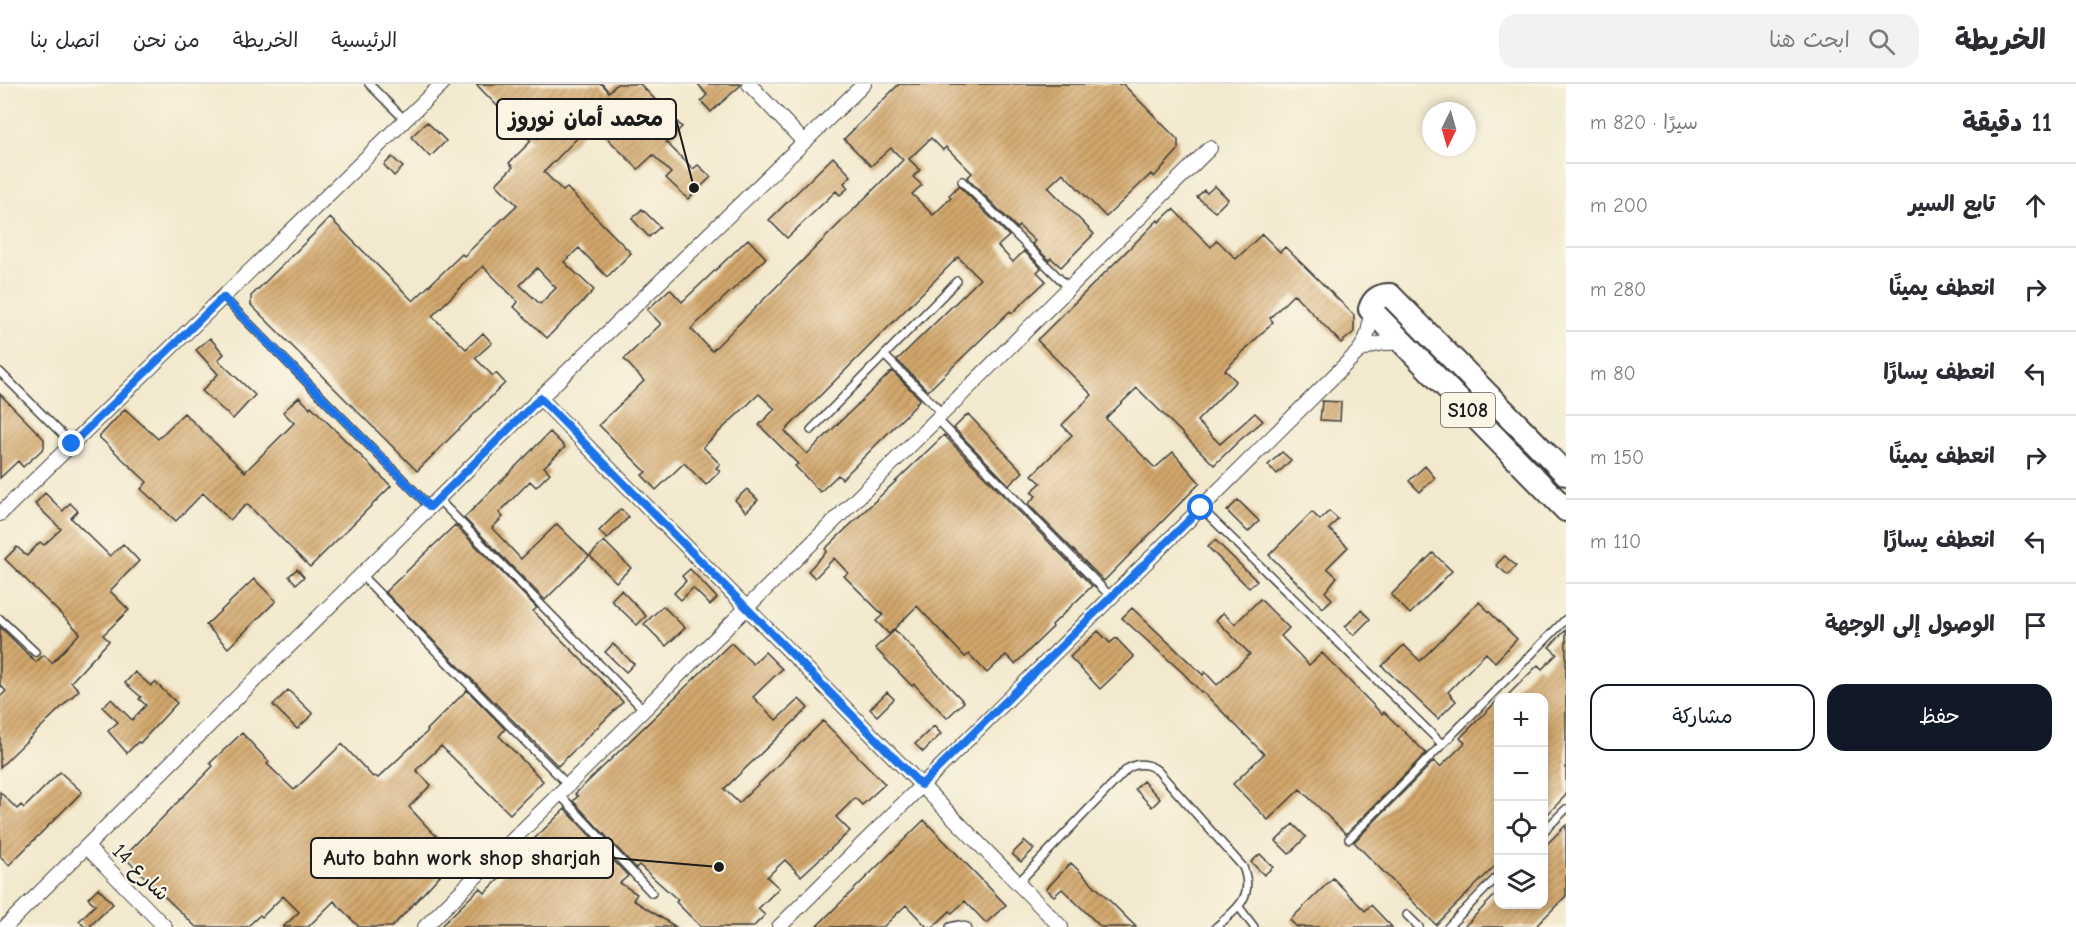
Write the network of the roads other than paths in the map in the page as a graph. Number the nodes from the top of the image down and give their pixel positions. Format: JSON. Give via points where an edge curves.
{"nodes":[{"id":1,"x":369,"y":84,"type":"edge"},
{"id":2,"x":442,"y":84,"type":"edge"},
{"id":3,"x":749,"y":84,"type":"edge"},
{"id":4,"x":864,"y":84,"type":"edge"},
{"id":5,"x":405,"y":120,"type":"junction"},
{"id":6,"x":804,"y":142,"type":"junction"},
{"id":7,"x":1210,"y":148,"type":"dead end"},
{"id":8,"x":962,"y":181,"type":"dead end"},
{"id":9,"x":957,"y":281,"type":"dead end"},
{"id":10,"x":1069,"y":288,"type":"junction"},
{"id":11,"x":223,"y":297,"type":"junction"},
{"id":12,"x":1370,"y":309,"type":"junction"},
{"id":13,"x":1404,"y":344,"type":"junction"},
{"id":14,"x":1358,"y":352,"type":"junction"},
{"id":15,"x":884,"y":355,"type":"junction"},
{"id":16,"x":0,"y":372,"type":"edge"},
{"id":17,"x":540,"y":398,"type":"junction"},
{"id":18,"x":940,"y":416,"type":"junction"},
{"id":19,"x":811,"y":430,"type":"dead end"},
{"id":20,"x":72,"y":444,"type":"junction"},
{"id":21,"x":1566,"y":474,"type":"edge"},
{"id":22,"x":434,"y":503,"type":"junction"},
{"id":23,"x":1201,"y":508,"type":"junction"},
{"id":24,"x":1566,"y":510,"type":"edge"},
{"id":25,"x":0,"y":514,"type":"edge"},
{"id":26,"x":361,"y":575,"type":"junction"},
{"id":27,"x":1111,"y":597,"type":"junction"},
{"id":28,"x":747,"y":608,"type":"junction"},
{"id":29,"x":0,"y":619,"type":"edge"},
{"id":30,"x":1566,"y":619,"type":"edge"},
{"id":31,"x":35,"y":652,"type":"dead end"},
{"id":32,"x":644,"y":710,"type":"junction"},
{"id":33,"x":1442,"y":744,"type":"junction"},
{"id":34,"x":921,"y":785,"type":"junction"},
{"id":35,"x":564,"y":789,"type":"junction"},
{"id":36,"x":1566,"y":808,"type":"edge"},
{"id":37,"x":1548,"y":827,"type":"edge"},
{"id":38,"x":1349,"y":839,"type":"dead end"},
{"id":39,"x":87,"y":847,"type":"junction"},
{"id":40,"x":1494,"y":880,"type":"edge"},
{"id":41,"x":1018,"y":883,"type":"junction"},
{"id":42,"x":651,"y":893,"type":"dead end"},
{"id":43,"x":1239,"y":907,"type":"junction"},
{"id":44,"x":1407,"y":915,"type":"dead end"},
{"id":45,"x":5,"y":927,"type":"edge"},
{"id":46,"x":165,"y":927,"type":"edge"},
{"id":47,"x":425,"y":927,"type":"edge"},
{"id":48,"x":780,"y":927,"type":"edge"},
{"id":49,"x":950,"y":927,"type":"edge"},
{"id":50,"x":967,"y":927,"type":"edge"},
{"id":51,"x":1061,"y":927,"type":"edge"},
{"id":52,"x":1216,"y":927,"type":"edge"},
{"id":53,"x":1254,"y":927,"type":"edge"},
{"id":54,"x":1419,"y":927,"type":"edge"},
{"id":55,"x":1448,"y":927,"type":"edge"}],
"edges":[{"from":1,"to":5,"type":"lane"},
{"from":2,"to":5,"type":"street"},
{"from":3,"to":6,"type":"street"},
{"from":4,"to":6,"type":"street"},
{"from":5,"to":11,"type":"street"},
{"from":6,"to":17,"type":"street"},
{"from":7,"to":10,"type":"street"},
{"from":8,"to":10,"type":"lane"},
{"from":9,"to":15,"type":"lane"},
{"from":10,"to":18,"type":"street"},
{"from":11,"to":20,"type":"street"},
{"from":11,"to":22,"type":"lane"},
{"from":12,"to":13,"type":"main road","number":"S108"},
{"from":12,"to":14,"type":"street","via":[[1370,328]]},
{"from":12,"to":21,"type":"main road","number":"S108","via":[[1377,298],[1390,295]]},
{"from":13,"to":14,"type":"street","via":[[1385,342]]},
{"from":13,"to":24,"type":"main road","number":"S108"},
{"from":14,"to":23,"type":"street"},
{"from":15,"to":18,"type":"lane"},
{"from":15,"to":19,"type":"lane"},
{"from":16,"to":20,"type":"lane"},
{"from":17,"to":22,"type":"street"},
{"from":17,"to":28,"type":"street"},
{"from":18,"to":27,"type":"lane"},
{"from":18,"to":28,"type":"street"},
{"from":20,"to":25,"type":"street"},
{"from":22,"to":26,"type":"street"},
{"from":22,"to":32,"type":"lane"},
{"from":23,"to":27,"type":"street"},
{"from":23,"to":33,"type":"lane"},
{"from":26,"to":35,"type":"lane"},
{"from":26,"to":39,"type":"street"},
{"from":27,"to":34,"type":"street"},
{"from":28,"to":32,"type":"street"},
{"from":28,"to":34,"type":"street"},
{"from":29,"to":31,"type":"lane"},
{"from":30,"to":33,"type":"lane"},
{"from":32,"to":35,"type":"street"},
{"from":33,"to":38,"type":"lane"},
{"from":34,"to":41,"type":"street"},
{"from":34,"to":48,"type":"street"},
{"from":35,"to":42,"type":"lane"},
{"from":35,"to":47,"type":"street"},
{"from":36,"to":37,"type":"lane"},
{"from":39,"to":45,"type":"street"},
{"from":39,"to":46,"type":"street","name":"شارع 14"},
{"from":40,"to":55,"type":"lane"},
{"from":41,"to":43,"type":"lane","via":[[1127,769],[1143,764],[1158,771],[1239,859],[1248,883]]},
{"from":41,"to":51,"type":"street"},
{"from":43,"to":52,"type":"lane"},
{"from":43,"to":53,"type":"lane"},
{"from":44,"to":54,"type":"lane"},
{"from":49,"to":50,"type":"lane"}]}
